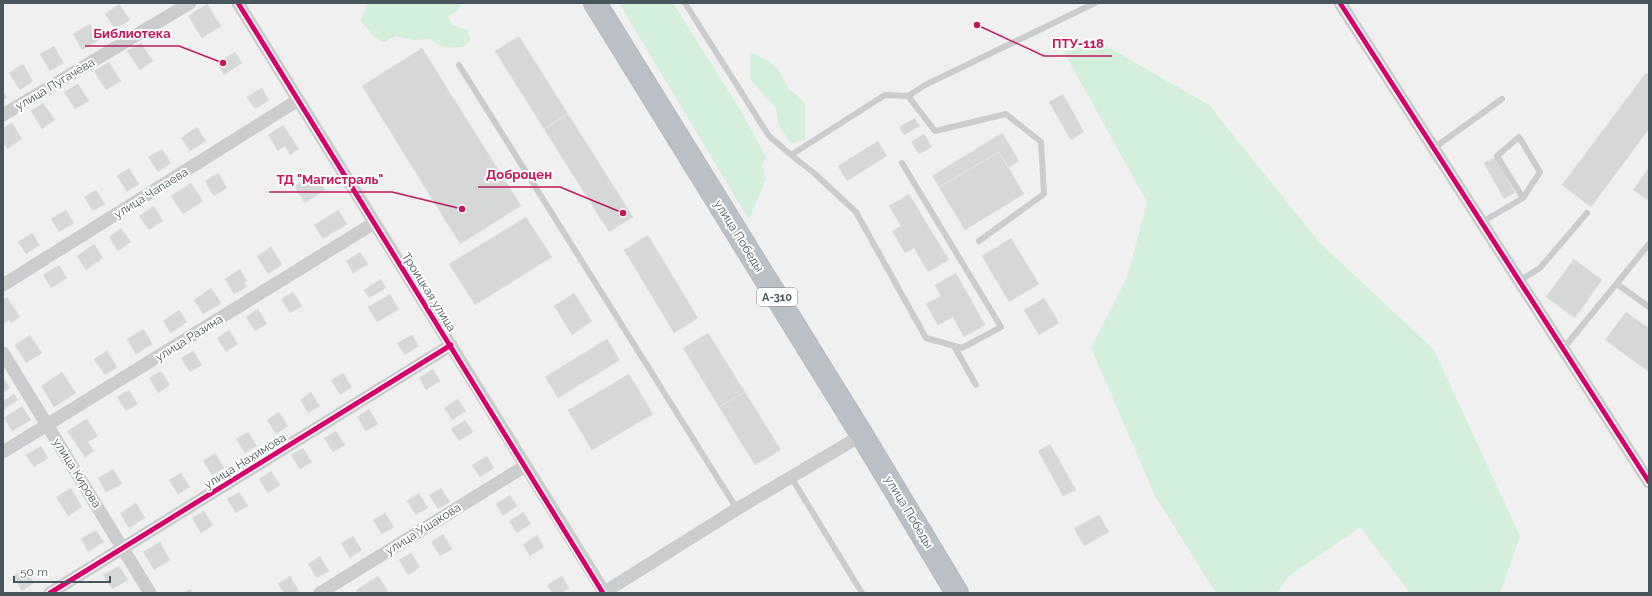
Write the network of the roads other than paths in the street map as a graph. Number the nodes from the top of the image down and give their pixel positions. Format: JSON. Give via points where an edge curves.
{"nodes":[{"id":1,"x":190,"y":3,"type":"edge"},
{"id":2,"x":238,"y":3,"type":"edge"},
{"id":3,"x":595,"y":3,"type":"edge"},
{"id":4,"x":685,"y":3,"type":"edge"},
{"id":5,"x":1095,"y":3,"type":"edge"},
{"id":6,"x":1340,"y":3,"type":"edge"},
{"id":7,"x":458,"y":65,"type":"dead end"},
{"id":8,"x":908,"y":96,"type":"junction"},
{"id":9,"x":1502,"y":99,"type":"dead end"},
{"id":10,"x":298,"y":100,"type":"junction"},
{"id":11,"x":3,"y":115,"type":"edge"},
{"id":12,"x":1434,"y":148,"type":"junction"},
{"id":13,"x":791,"y":155,"type":"junction"},
{"id":14,"x":902,"y":163,"type":"dead end"},
{"id":15,"x":1523,"y":198,"type":"junction"},
{"id":16,"x":1587,"y":213,"type":"dead end"},
{"id":17,"x":1482,"y":222,"type":"junction"},
{"id":18,"x":374,"y":223,"type":"junction"},
{"id":19,"x":979,"y":241,"type":"dead end"},
{"id":20,"x":1649,"y":244,"type":"edge"},
{"id":21,"x":1519,"y":281,"type":"junction"},
{"id":22,"x":1618,"y":284,"type":"junction"},
{"id":23,"x":3,"y":285,"type":"edge"},
{"id":24,"x":1649,"y":307,"type":"edge"},
{"id":25,"x":450,"y":345,"type":"junction"},
{"id":26,"x":954,"y":346,"type":"junction"},
{"id":27,"x":1563,"y":349,"type":"junction"},
{"id":28,"x":3,"y":353,"type":"edge"},
{"id":29,"x":976,"y":385,"type":"dead end"},
{"id":30,"x":47,"y":425,"type":"junction"},
{"id":31,"x":862,"y":435,"type":"junction"},
{"id":32,"x":3,"y":452,"type":"edge"},
{"id":33,"x":525,"y":466,"type":"junction"},
{"id":34,"x":791,"y":477,"type":"junction"},
{"id":35,"x":1649,"y":482,"type":"edge"},
{"id":36,"x":737,"y":508,"type":"junction"},
{"id":37,"x":123,"y":548,"type":"junction"},
{"id":38,"x":50,"y":593,"type":"edge"},
{"id":39,"x":150,"y":593,"type":"edge"},
{"id":40,"x":320,"y":593,"type":"edge"},
{"id":41,"x":604,"y":593,"type":"edge"},
{"id":42,"x":862,"y":593,"type":"edge"},
{"id":43,"x":957,"y":593,"type":"edge"}],
"edges":[{"from":1,"to":11,"type":"street","name":"улица Пугачёва"},
{"from":2,"to":10,"type":"street","name":"Троицкая улица"},
{"from":3,"to":31,"type":"highway","name":"улица Победы","number":"А-310"},
{"from":4,"to":13,"type":"lane","via":[[769,136]]},
{"from":5,"to":8,"type":"lane","via":[[924,85]]},
{"from":6,"to":12,"type":"street"},
{"from":7,"to":36,"type":"lane"},
{"from":8,"to":13,"type":"lane","via":[[885,96]]},
{"from":8,"to":19,"type":"lane","via":[[935,131],[1006,114],[1040,142],[1044,194]]},
{"from":9,"to":12,"type":"lane"},
{"from":10,"to":18,"type":"street","name":"Троицкая улица"},
{"from":10,"to":23,"type":"street","name":"улица Чапаева"},
{"from":12,"to":17,"type":"street"},
{"from":13,"to":26,"type":"lane","via":[[856,212],[926,338]]},
{"from":14,"to":26,"type":"lane","via":[[1001,327],[962,348]]},
{"from":15,"to":15,"type":"lane","via":[[1497,156],[1519,137],[1540,172]]},
{"from":15,"to":17,"type":"lane"},
{"from":16,"to":21,"type":"lane","via":[[1540,268]]},
{"from":17,"to":21,"type":"street"},
{"from":18,"to":25,"type":"street","name":"Троицкая улица"},
{"from":18,"to":30,"type":"street","name":"улица Разина"},
{"from":20,"to":22,"type":"lane"},
{"from":21,"to":27,"type":"street"},
{"from":22,"to":24,"type":"lane"},
{"from":22,"to":27,"type":"lane"},
{"from":25,"to":33,"type":"street","name":"Троицкая улица"},
{"from":25,"to":37,"type":"street","name":"улица Нахимова"},
{"from":26,"to":29,"type":"lane"},
{"from":27,"to":35,"type":"street"},
{"from":28,"to":30,"type":"street","name":"улица Кирова"},
{"from":30,"to":32,"type":"street","name":"улица Разина"},
{"from":30,"to":37,"type":"street","name":"улица Кирова"},
{"from":31,"to":34,"type":"street"},
{"from":31,"to":43,"type":"highway","name":"улица Победы","number":"А-310"},
{"from":33,"to":40,"type":"street","name":"улица Ушакова"},
{"from":33,"to":41,"type":"street","name":"Троицкая улица"},
{"from":34,"to":36,"type":"street"},
{"from":34,"to":42,"type":"lane"},
{"from":36,"to":41,"type":"street"},
{"from":37,"to":38,"type":"street","name":"улица Нахимова"},
{"from":37,"to":39,"type":"street","name":"улица Кирова"}]}
